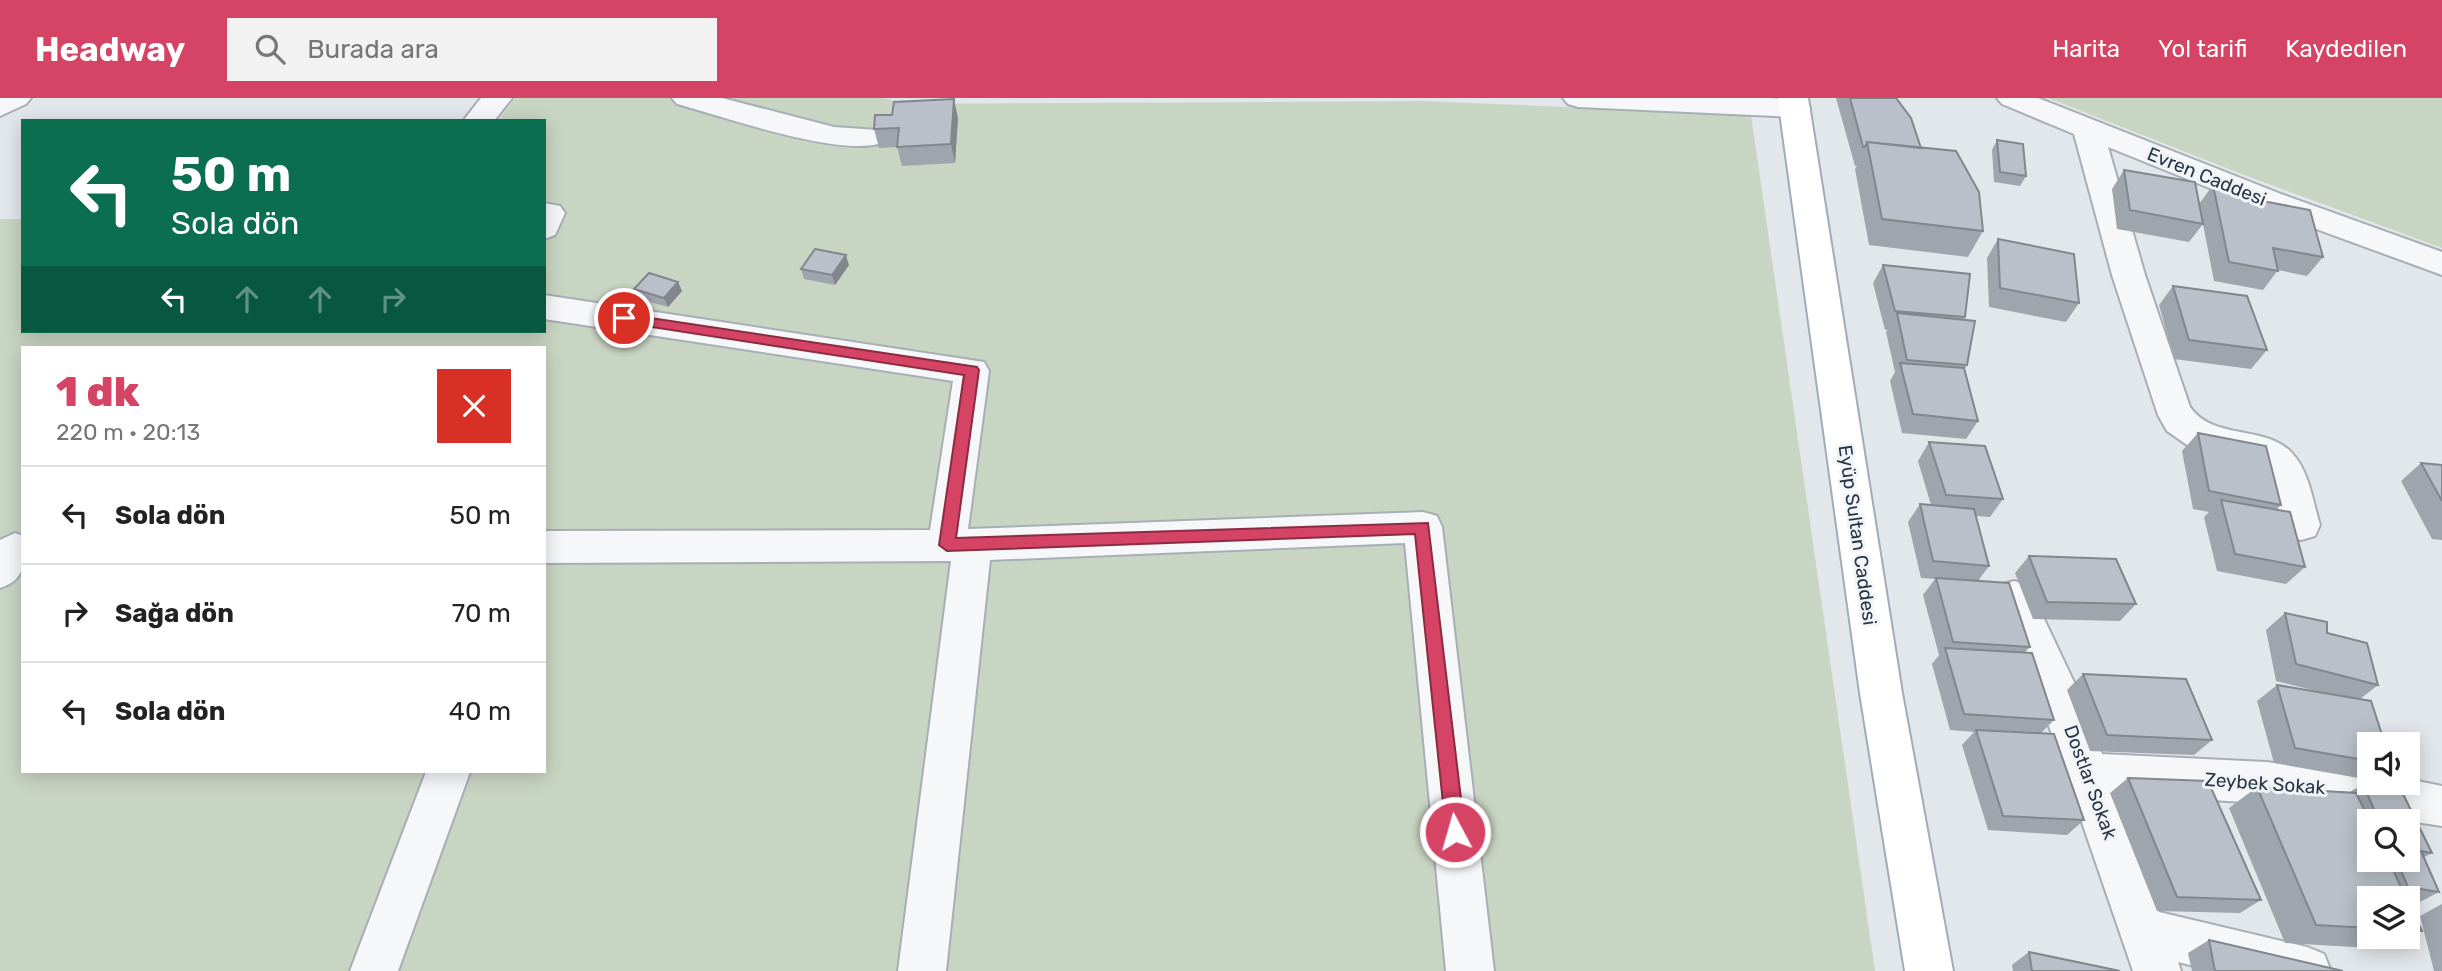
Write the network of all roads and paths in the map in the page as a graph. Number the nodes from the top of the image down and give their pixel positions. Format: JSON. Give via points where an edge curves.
{"nodes":[{"id":1,"x":16,"y":98,"type":"edge"},
{"id":2,"x":497,"y":98,"type":"edge"},
{"id":3,"x":687,"y":98,"type":"edge"},
{"id":4,"x":1578,"y":98,"type":"edge"},
{"id":5,"x":2012,"y":98,"type":"edge"},
{"id":6,"x":1794,"y":101,"type":"edge"},
{"id":7,"x":0,"y":107,"type":"edge"},
{"id":8,"x":480,"y":119,"type":"edge"},
{"id":9,"x":2088,"y":128,"type":"junction"},
{"id":10,"x":867,"y":137,"type":"dead end"},
{"id":11,"x":2442,"y":264,"type":"edge"},
{"id":12,"x":546,"y":306,"type":"edge"},
{"id":13,"x":2301,"y":525,"type":"dead end"},
{"id":14,"x":959,"y":545,"type":"junction"},
{"id":15,"x":546,"y":547,"type":"edge"},
{"id":16,"x":2014,"y":597,"type":"edge"},
{"id":17,"x":448,"y":773,"type":"edge"},
{"id":18,"x":2088,"y":773,"type":"junction"},
{"id":19,"x":2442,"y":806,"type":"edge"},
{"id":20,"x":2151,"y":951,"type":"edge"},
{"id":21,"x":374,"y":971,"type":"edge"},
{"id":22,"x":922,"y":971,"type":"edge"},
{"id":23,"x":1470,"y":971,"type":"edge"},
{"id":24,"x":1929,"y":971,"type":"edge"},
{"id":25,"x":2307,"y":971,"type":"edge"}],
"edges":[{"from":1,"to":7,"type":"street"},
{"from":2,"to":8,"type":"street"},
{"from":3,"to":10,"type":"street","via":[[834,136]]},
{"from":4,"to":6,"type":"street"},
{"from":5,"to":9,"type":"street","name":"Evren Caddesi"},
{"from":6,"to":24,"type":"main road","name":"Eyüp Sultan Caddesi","via":[[1881,693]]},
{"from":9,"to":11,"type":"street","name":"Evren Caddesi"},
{"from":9,"to":13,"type":"street","via":[[2149,341],[2179,421],[2190,431],[2267,455],[2281,465]]},
{"from":12,"to":14,"type":"street","via":[[972,370]]},
{"from":14,"to":15,"type":"street"},
{"from":14,"to":22,"type":"street"},
{"from":14,"to":23,"type":"street","via":[[1423,527]]},
{"from":16,"to":18,"type":"street","name":"Dostlar Sokak","via":[[2060,697]]},
{"from":17,"to":21,"type":"street"},
{"from":18,"to":19,"type":"street","name":"Zeybek Sokak","via":[[2269,780]]},
{"from":18,"to":20,"type":"street","name":"Dostlar Sokak"},
{"from":20,"to":25,"type":"street"}]}
